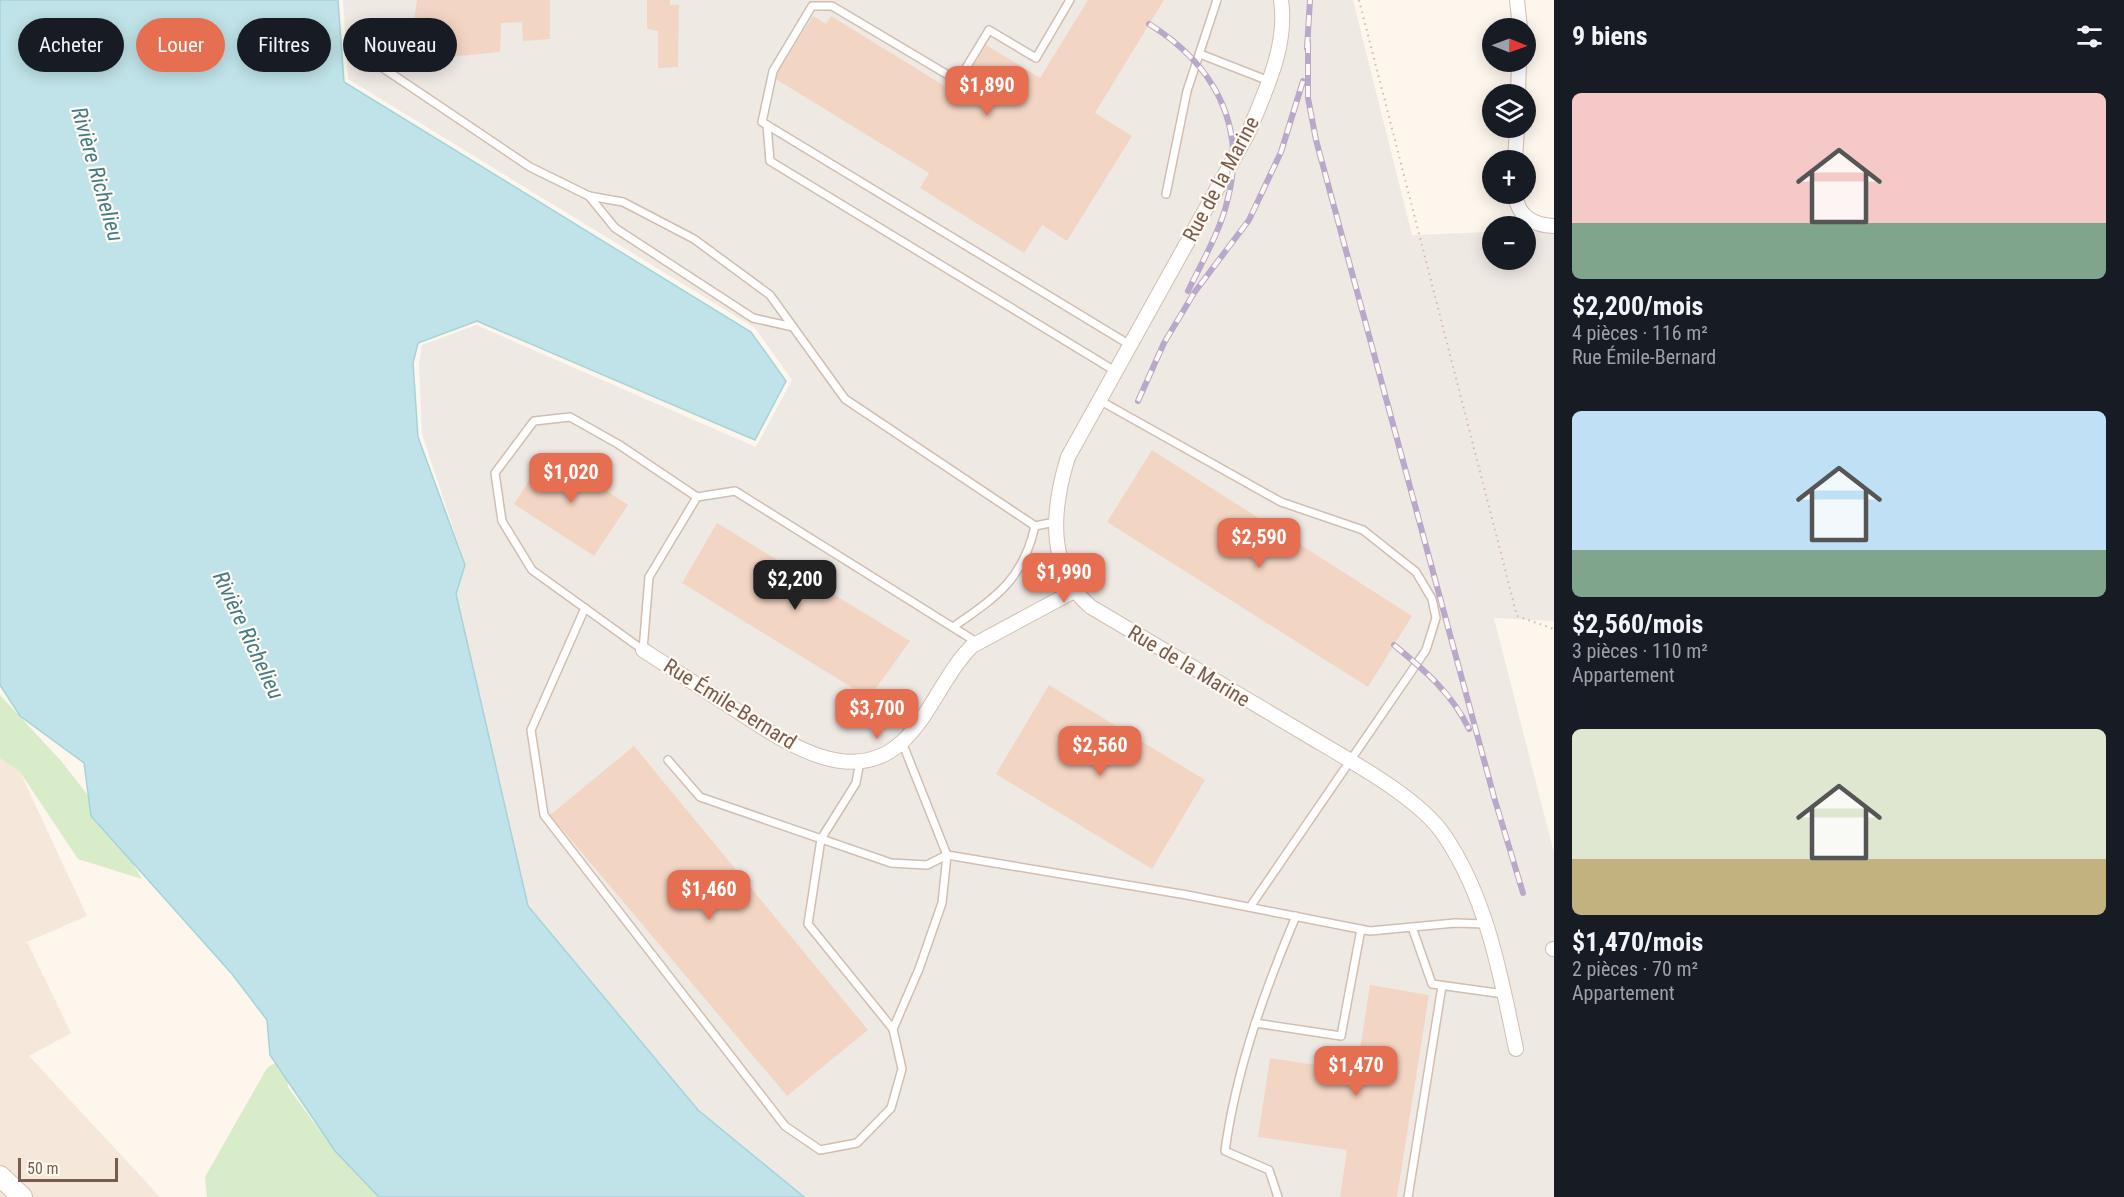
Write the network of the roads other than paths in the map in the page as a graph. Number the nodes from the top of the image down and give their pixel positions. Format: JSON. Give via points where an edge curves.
{"nodes":[{"id":1,"x":1070,"y":0,"type":"edge"},
{"id":2,"x":1217,"y":0,"type":"edge"},
{"id":3,"x":1281,"y":0,"type":"edge"},
{"id":4,"x":1517,"y":0,"type":"edge"},
{"id":5,"x":1519,"y":18,"type":"edge"},
{"id":6,"x":1200,"y":54,"type":"junction"},
{"id":7,"x":389,"y":72,"type":"edge"},
{"id":8,"x":1269,"y":81,"type":"junction"},
{"id":9,"x":767,"y":125,"type":"junction"},
{"id":10,"x":1166,"y":194,"type":"dead end"},
{"id":11,"x":589,"y":196,"type":"junction"},
{"id":12,"x":1518,"y":204,"type":"edge"},
{"id":13,"x":1554,"y":226,"type":"edge"},
{"id":14,"x":793,"y":327,"type":"junction"},
{"id":15,"x":1130,"y":345,"type":"junction"},
{"id":16,"x":1115,"y":371,"type":"junction"},
{"id":17,"x":1099,"y":400,"type":"junction"},
{"id":18,"x":697,"y":497,"type":"junction"},
{"id":19,"x":1055,"y":522,"type":"junction"},
{"id":20,"x":1035,"y":526,"type":"junction"},
{"id":21,"x":1074,"y":591,"type":"junction"},
{"id":22,"x":585,"y":608,"type":"junction"},
{"id":23,"x":953,"y":627,"type":"junction"},
{"id":24,"x":978,"y":643,"type":"junction"},
{"id":25,"x":643,"y":650,"type":"junction"},
{"id":26,"x":902,"y":742,"type":"junction"},
{"id":27,"x":668,"y":760,"type":"dead end"},
{"id":28,"x":860,"y":761,"type":"junction"},
{"id":29,"x":1349,"y":761,"type":"junction"},
{"id":30,"x":821,"y":839,"type":"junction"},
{"id":31,"x":947,"y":855,"type":"junction"},
{"id":32,"x":1250,"y":908,"type":"junction"},
{"id":33,"x":1296,"y":916,"type":"junction"},
{"id":34,"x":1485,"y":924,"type":"junction"},
{"id":35,"x":1412,"y":927,"type":"junction"},
{"id":36,"x":1361,"y":929,"type":"junction"},
{"id":37,"x":1442,"y":986,"type":"junction"},
{"id":38,"x":1504,"y":994,"type":"junction"},
{"id":39,"x":1255,"y":1023,"type":"junction"},
{"id":40,"x":893,"y":1029,"type":"junction"},
{"id":41,"x":1516,"y":1049,"type":"dead end"},
{"id":42,"x":0,"y":1176,"type":"edge"},
{"id":43,"x":22,"y":1197,"type":"edge"},
{"id":44,"x":1278,"y":1197,"type":"edge"},
{"id":45,"x":1408,"y":1197,"type":"edge"}],
"edges":[{"from":1,"to":9,"type":"lane","via":[[1036,58],[989,30],[958,81],[832,6],[812,6],[774,71],[762,122]]},
{"from":2,"to":6,"type":"lane"},
{"from":3,"to":8,"type":"street","name":"Rue de la Marine","via":[[1280,44]]},
{"from":4,"to":5,"type":"street"},
{"from":6,"to":8,"type":"lane"},
{"from":6,"to":10,"type":"lane","via":[[1187,91]]},
{"from":7,"to":11,"type":"lane","via":[[530,167]]},
{"from":8,"to":15,"type":"street","name":"Rue de la Marine","via":[[1248,133]]},
{"from":9,"to":15,"type":"lane"},
{"from":9,"to":16,"type":"lane","via":[[770,161]]},
{"from":11,"to":14,"type":"lane","via":[[615,228],[753,318]]},
{"from":11,"to":14,"type":"lane","via":[[623,202],[694,239],[770,295]]},
{"from":12,"to":13,"type":"street","via":[[1529,221]]},
{"from":14,"to":20,"type":"lane","via":[[844,399]]},
{"from":15,"to":16,"type":"street","name":"Rue de la Marine"},
{"from":16,"to":17,"type":"street","name":"Rue de la Marine"},
{"from":17,"to":19,"type":"street","name":"Rue de la Marine","via":[[1068,458]]},
{"from":17,"to":29,"type":"lane","via":[[1281,502],[1363,530],[1416,572],[1432,598],[1436,618],[1426,650]]},
{"from":18,"to":22,"type":"lane","via":[[570,417],[534,421],[495,473],[502,521],[532,570]]},
{"from":18,"to":23,"type":"lane","via":[[735,491]]},
{"from":18,"to":25,"type":"lane","via":[[649,577]]},
{"from":19,"to":20,"type":"lane"},
{"from":19,"to":21,"type":"street","name":"Rue de la Marine","via":[[1059,554]]},
{"from":20,"to":23,"type":"lane","via":[[1030,549],[1018,572],[990,601]]},
{"from":21,"to":24,"type":"street","name":"Rue Émile-Bernard"},
{"from":21,"to":29,"type":"street","name":"Rue de la Marine","via":[[1091,607]]},
{"from":22,"to":25,"type":"lane"},
{"from":22,"to":40,"type":"lane","via":[[531,730],[544,814],[785,1126],[820,1150],[857,1143],[891,1108],[903,1069]]},
{"from":23,"to":24,"type":"lane"},
{"from":24,"to":26,"type":"street","name":"Rue Émile-Bernard","via":[[963,655],[924,716]]},
{"from":25,"to":28,"type":"street","name":"Rue Émile-Bernard","via":[[789,743],[827,758]]},
{"from":26,"to":28,"type":"street","name":"Rue Émile-Bernard","via":[[890,752]]},
{"from":26,"to":31,"type":"lane"},
{"from":27,"to":30,"type":"lane","via":[[700,797]]},
{"from":28,"to":30,"type":"lane","via":[[856,783]]},
{"from":29,"to":32,"type":"lane"},
{"from":29,"to":34,"type":"street","name":"Rue de la Marine","via":[[1402,796],[1443,833],[1468,878]]},
{"from":30,"to":31,"type":"lane","via":[[891,863],[927,865]]},
{"from":30,"to":40,"type":"lane","via":[[808,924]]},
{"from":31,"to":32,"type":"lane"},
{"from":31,"to":40,"type":"lane","via":[[942,903]]},
{"from":32,"to":33,"type":"lane"},
{"from":33,"to":36,"type":"lane"},
{"from":33,"to":39,"type":"lane","via":[[1262,996]]},
{"from":34,"to":35,"type":"lane"},
{"from":34,"to":38,"type":"street","name":"Rue de la Marine"},
{"from":35,"to":36,"type":"lane"},
{"from":35,"to":37,"type":"lane","via":[[1432,984]]},
{"from":36,"to":39,"type":"lane","via":[[1341,1036]]},
{"from":37,"to":38,"type":"lane"},
{"from":37,"to":45,"type":"lane"},
{"from":38,"to":41,"type":"street","name":"Rue de la Marine"},
{"from":39,"to":44,"type":"lane","via":[[1230,1113],[1225,1151],[1269,1170]]},
{"from":42,"to":43,"type":"street"}]}
